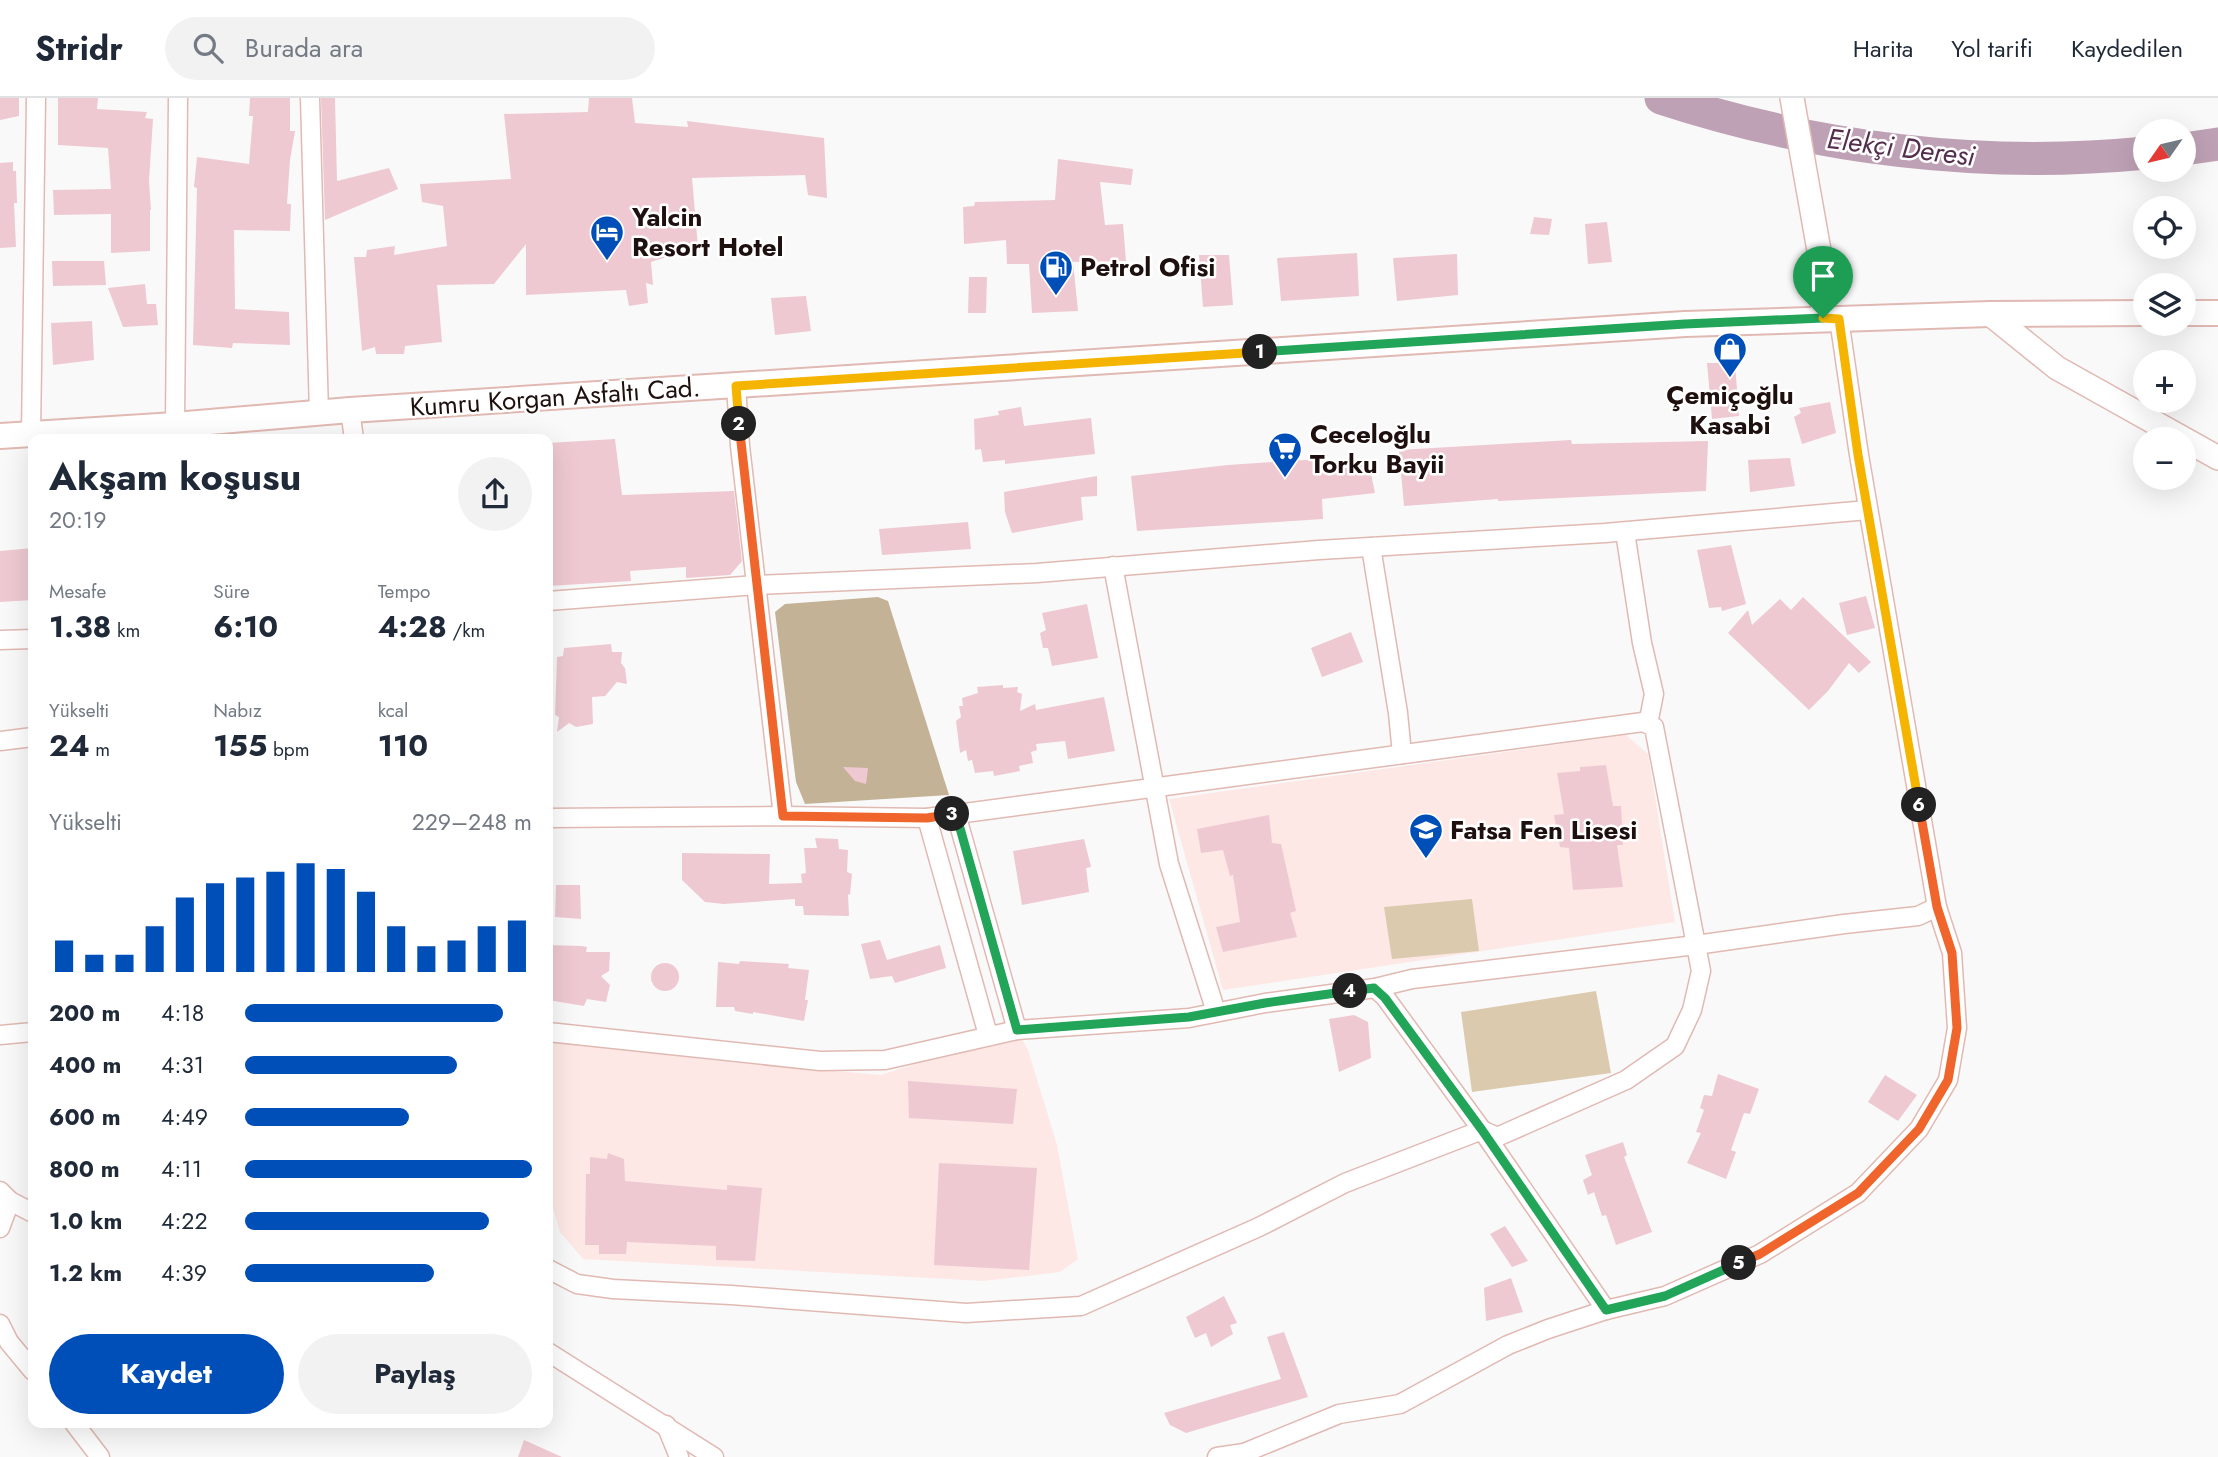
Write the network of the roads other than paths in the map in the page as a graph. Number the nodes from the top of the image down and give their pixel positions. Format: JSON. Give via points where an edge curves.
{"nodes":[{"id":1,"x":36,"y":98,"type":"edge"},
{"id":2,"x":178,"y":98,"type":"edge"},
{"id":3,"x":310,"y":98,"type":"edge"},
{"id":4,"x":1792,"y":98,"type":"edge"},
{"id":5,"x":2133,"y":313,"type":"edge"},
{"id":6,"x":2196,"y":313,"type":"edge"},
{"id":7,"x":2218,"y":313,"type":"edge"},
{"id":8,"x":1990,"y":314,"type":"junction"},
{"id":9,"x":1831,"y":319,"type":"junction"},
{"id":10,"x":736,"y":386,"type":"junction"},
{"id":11,"x":350,"y":410,"type":"junction"},
{"id":12,"x":319,"y":413,"type":"junction"},
{"id":13,"x":175,"y":425,"type":"junction"},
{"id":14,"x":31,"y":433,"type":"junction"},
{"id":15,"x":353,"y":434,"type":"edge"},
{"id":16,"x":0,"y":436,"type":"edge"},
{"id":17,"x":2218,"y":458,"type":"edge"},
{"id":18,"x":1868,"y":510,"type":"junction"},
{"id":19,"x":1625,"y":531,"type":"junction"},
{"id":20,"x":1371,"y":547,"type":"junction"},
{"id":21,"x":1112,"y":566,"type":"junction"},
{"id":22,"x":756,"y":585,"type":"junction"},
{"id":23,"x":553,"y":601,"type":"edge"},
{"id":24,"x":28,"y":639,"type":"edge"},
{"id":25,"x":0,"y":640,"type":"edge"},
{"id":26,"x":1648,"y":724,"type":"junction"},
{"id":27,"x":28,"y":738,"type":"edge"},
{"id":28,"x":0,"y":741,"type":"edge"},
{"id":29,"x":1402,"y":754,"type":"junction"},
{"id":30,"x":1155,"y":787,"type":"junction"},
{"id":31,"x":956,"y":814,"type":"junction"},
{"id":32,"x":783,"y":816,"type":"junction"},
{"id":33,"x":553,"y":818,"type":"edge"},
{"id":34,"x":927,"y":818,"type":"junction"},
{"id":35,"x":1937,"y":907,"type":"junction"},
{"id":36,"x":1696,"y":945,"type":"junction"},
{"id":37,"x":1374,"y":988,"type":"junction"},
{"id":38,"x":1216,"y":1012,"type":"junction"},
{"id":39,"x":1017,"y":1030,"type":"junction"},
{"id":40,"x":28,"y":1032,"type":"edge"},
{"id":41,"x":553,"y":1033,"type":"edge"},
{"id":42,"x":0,"y":1035,"type":"edge"},
{"id":43,"x":988,"y":1035,"type":"junction"},
{"id":44,"x":1482,"y":1130,"type":"junction"},
{"id":45,"x":5,"y":1196,"type":"edge"},
{"id":46,"x":28,"y":1210,"type":"edge"},
{"id":47,"x":0,"y":1228,"type":"edge"},
{"id":48,"x":553,"y":1272,"type":"edge"},
{"id":49,"x":1606,"y":1310,"type":"junction"},
{"id":50,"x":0,"y":1324,"type":"edge"},
{"id":51,"x":553,"y":1355,"type":"edge"},
{"id":52,"x":28,"y":1365,"type":"edge"},
{"id":53,"x":666,"y":1425,"type":"junction"},
{"id":54,"x":78,"y":1428,"type":"edge"},
{"id":55,"x":100,"y":1457,"type":"edge"},
{"id":56,"x":679,"y":1457,"type":"edge"},
{"id":57,"x":714,"y":1457,"type":"edge"},
{"id":58,"x":1217,"y":1457,"type":"edge"}],
"edges":[{"from":1,"to":14,"type":"street"},
{"from":2,"to":13,"type":"street"},
{"from":3,"to":12,"type":"street"},
{"from":4,"to":9,"type":"street"},
{"from":5,"to":8,"type":"main road","name":"Kumru Korgan Asfaltı Cad."},
{"from":6,"to":7,"type":"main road"},
{"from":8,"to":9,"type":"main road","name":"Kumru Korgan Asfaltı Cad."},
{"from":8,"to":17,"type":"street","via":[[2057,368]]},
{"from":9,"to":10,"type":"main road","name":"Kumru Korgan Asfaltı Cad.","via":[[1685,324]]},
{"from":9,"to":18,"type":"street"},
{"from":10,"to":11,"type":"main road","name":"Kumru Korgan Asfaltı Cad."},
{"from":10,"to":22,"type":"street"},
{"from":11,"to":12,"type":"main road","name":"Kumru Korgan Asfaltı Cad."},
{"from":11,"to":15,"type":"street"},
{"from":12,"to":13,"type":"main road","name":"Kumru Korgan Asfaltı Cad."},
{"from":13,"to":14,"type":"main road","name":"Kumru Korgan Asfaltı Cad."},
{"from":14,"to":16,"type":"main road","name":"Kumru Korgan Asfaltı Cad."},
{"from":18,"to":19,"type":"street"},
{"from":18,"to":35,"type":"street"},
{"from":19,"to":20,"type":"street"},
{"from":19,"to":26,"type":"street","via":[[1654,694]]},
{"from":20,"to":21,"type":"street"},
{"from":20,"to":29,"type":"street"},
{"from":21,"to":22,"type":"street"},
{"from":21,"to":30,"type":"street"},
{"from":22,"to":23,"type":"street"},
{"from":22,"to":32,"type":"street"},
{"from":24,"to":25,"type":"street"},
{"from":26,"to":29,"type":"street"},
{"from":26,"to":36,"type":"street","via":[[1654,727]]},
{"from":27,"to":28,"type":"street"},
{"from":29,"to":30,"type":"street"},
{"from":30,"to":31,"type":"street"},
{"from":30,"to":38,"type":"street","via":[[1169,864]]},
{"from":31,"to":34,"type":"street"},
{"from":31,"to":39,"type":"street"},
{"from":32,"to":33,"type":"street"},
{"from":32,"to":34,"type":"street"},
{"from":34,"to":43,"type":"street"},
{"from":35,"to":36,"type":"street","via":[[1918,916]]},
{"from":35,"to":49,"type":"street","via":[[1952,953],[1957,1028],[1948,1080],[1919,1129],[1858,1193],[1760,1254],[1665,1296]]},
{"from":36,"to":37,"type":"street","via":[[1412,979]]},
{"from":36,"to":44,"type":"street","via":[[1701,971],[1692,1010],[1675,1046],[1626,1080],[1497,1137]]},
{"from":37,"to":38,"type":"street"},
{"from":37,"to":44,"type":"street"},
{"from":38,"to":39,"type":"street"},
{"from":39,"to":43,"type":"street"},
{"from":40,"to":42,"type":"street"},
{"from":41,"to":43,"type":"street","via":[[820,1061],[885,1060]]},
{"from":44,"to":48,"type":"street","via":[[1345,1183],[1259,1227],[1081,1306],[966,1313],[613,1289],[577,1284]]},
{"from":44,"to":49,"type":"street"},
{"from":45,"to":46,"type":"street"},
{"from":45,"to":47,"type":"street"},
{"from":49,"to":58,"type":"street","via":[[1508,1345],[1399,1404],[1339,1414],[1244,1453]]},
{"from":50,"to":52,"type":"street"},
{"from":51,"to":53,"type":"street"},
{"from":53,"to":56,"type":"street"},
{"from":53,"to":57,"type":"street"},
{"from":54,"to":55,"type":"street"}]}
